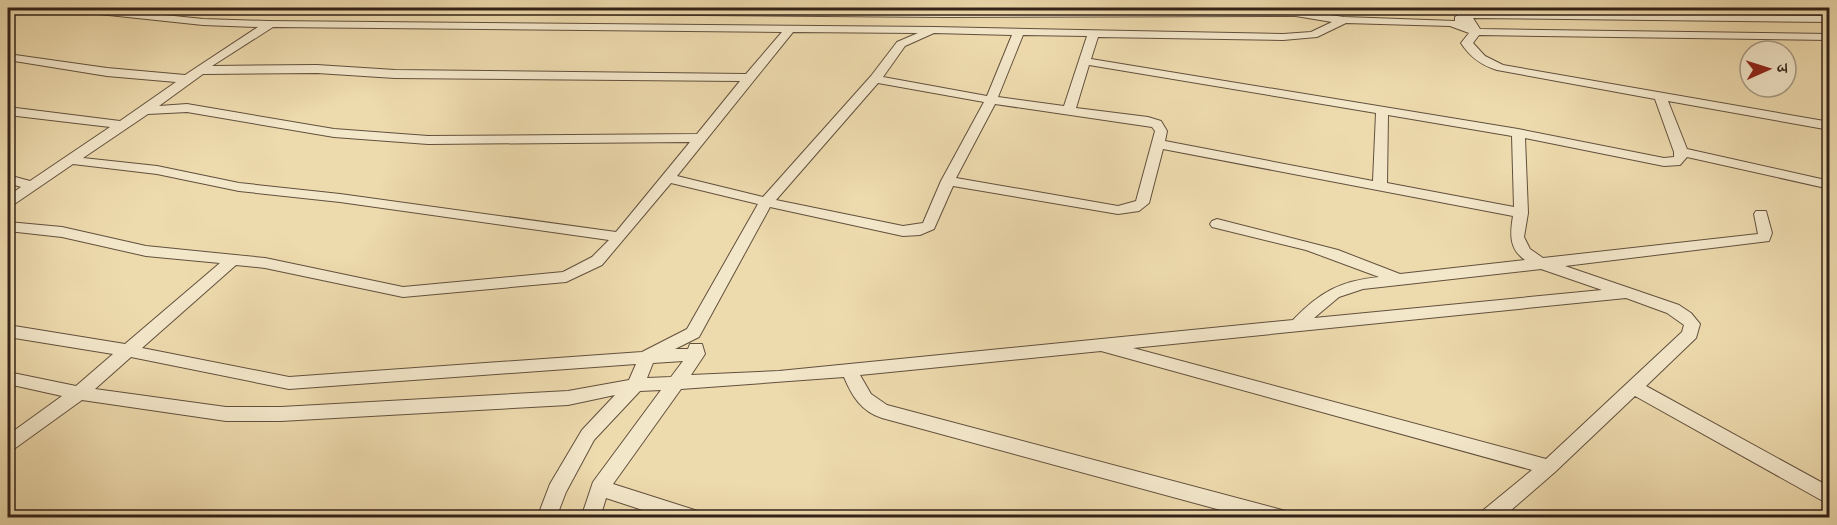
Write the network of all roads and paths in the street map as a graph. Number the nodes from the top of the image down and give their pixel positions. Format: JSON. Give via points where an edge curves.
{"nodes":[{"id":1,"x":70,"y":8,"type":"edge"},
{"id":2,"x":211,"y":8,"type":"edge"},
{"id":3,"x":303,"y":8,"type":"edge"},
{"id":4,"x":639,"y":9,"type":"edge"},
{"id":5,"x":910,"y":10,"type":"edge"},
{"id":6,"x":947,"y":10,"type":"edge"},
{"id":7,"x":1054,"y":10,"type":"edge"},
{"id":8,"x":1467,"y":11,"type":"edge"},
{"id":9,"x":1830,"y":19,"type":"edge"},
{"id":10,"x":1344,"y":20,"type":"junction"},
{"id":11,"x":1451,"y":23,"type":"junction"},
{"id":12,"x":271,"y":24,"type":"junction"},
{"id":13,"x":618,"y":26,"type":"junction"},
{"id":14,"x":790,"y":28,"type":"junction"},
{"id":15,"x":935,"y":30,"type":"junction"},
{"id":16,"x":1019,"y":32,"type":"junction"},
{"id":17,"x":1476,"y":32,"type":"junction"},
{"id":18,"x":1094,"y":33,"type":"junction"},
{"id":19,"x":900,"y":37,"type":"junction"},
{"id":20,"x":1830,"y":37,"type":"edge"},
{"id":21,"x":8,"y":57,"type":"edge"},
{"id":22,"x":1084,"y":61,"type":"junction"},
{"id":23,"x":199,"y":70,"type":"junction"},
{"id":24,"x":750,"y":78,"type":"junction"},
{"id":25,"x":188,"y":79,"type":"junction"},
{"id":26,"x":875,"y":79,"type":"junction"},
{"id":27,"x":1660,"y":95,"type":"junction"},
{"id":28,"x":991,"y":100,"type":"junction"},
{"id":29,"x":145,"y":110,"type":"junction"},
{"id":30,"x":1069,"y":110,"type":"junction"},
{"id":31,"x":8,"y":111,"type":"edge"},
{"id":32,"x":1382,"y":111,"type":"junction"},
{"id":33,"x":122,"y":125,"type":"junction"},
{"id":34,"x":1830,"y":126,"type":"edge"},
{"id":35,"x":1518,"y":133,"type":"junction"},
{"id":36,"x":701,"y":138,"type":"junction"},
{"id":37,"x":1158,"y":144,"type":"junction"},
{"id":38,"x":1681,"y":152,"type":"junction"},
{"id":39,"x":69,"y":160,"type":"junction"},
{"id":40,"x":668,"y":178,"type":"junction"},
{"id":41,"x":8,"y":179,"type":"edge"},
{"id":42,"x":948,"y":181,"type":"junction"},
{"id":43,"x":31,"y":185,"type":"junction"},
{"id":44,"x":1830,"y":185,"type":"edge"},
{"id":45,"x":1380,"y":186,"type":"junction"},
{"id":46,"x":8,"y":201,"type":"edge"},
{"id":47,"x":766,"y":202,"type":"junction"},
{"id":48,"x":1521,"y":213,"type":"junction"},
{"id":49,"x":1761,"y":214,"type":"dead end"},
{"id":50,"x":1217,"y":224,"type":"dead end"},
{"id":51,"x":8,"y":226,"type":"edge"},
{"id":52,"x":619,"y":237,"type":"junction"},
{"id":53,"x":233,"y":260,"type":"junction"},
{"id":54,"x":1544,"y":264,"type":"junction"},
{"id":55,"x":1399,"y":280,"type":"junction"},
{"id":56,"x":1627,"y":293,"type":"junction"},
{"id":57,"x":1298,"y":325,"type":"junction"},
{"id":58,"x":8,"y":331,"type":"edge"},
{"id":59,"x":693,"y":333,"type":"junction"},
{"id":60,"x":1098,"y":345,"type":"junction"},
{"id":61,"x":129,"y":351,"type":"junction"},
{"id":62,"x":697,"y":354,"type":"junction"},
{"id":63,"x":648,"y":356,"type":"junction"},
{"id":64,"x":849,"y":370,"type":"junction"},
{"id":65,"x":8,"y":378,"type":"edge"},
{"id":66,"x":679,"y":382,"type":"junction"},
{"id":67,"x":635,"y":385,"type":"junction"},
{"id":68,"x":1633,"y":387,"type":"junction"},
{"id":69,"x":79,"y":393,"type":"junction"},
{"id":70,"x":8,"y":444,"type":"edge"},
{"id":71,"x":1549,"y":467,"type":"junction"},
{"id":72,"x":600,"y":488,"type":"junction"},
{"id":73,"x":1830,"y":496,"type":"edge"},
{"id":74,"x":546,"y":518,"type":"edge"},
{"id":75,"x":590,"y":518,"type":"edge"},
{"id":76,"x":694,"y":518,"type":"edge"},
{"id":77,"x":1282,"y":518,"type":"edge"},
{"id":78,"x":1488,"y":518,"type":"edge"}],
"edges":[{"from":1,"to":12,"type":"street","via":[[203,22]]},
{"from":2,"to":3,"type":"street"},
{"from":3,"to":4,"type":"street"},
{"from":3,"to":12,"type":"street"},
{"from":4,"to":5,"type":"street"},
{"from":4,"to":13,"type":"street"},
{"from":5,"to":6,"type":"street"},
{"from":5,"to":19,"type":"street"},
{"from":6,"to":7,"type":"street"},
{"from":6,"to":15,"type":"street"},
{"from":7,"to":10,"type":"street","via":[[1296,13]]},
{"from":8,"to":9,"type":"street"},
{"from":8,"to":11,"type":"street"},
{"from":8,"to":17,"type":"street"},
{"from":10,"to":11,"type":"street"},
{"from":10,"to":18,"type":"street","via":[[1313,35],[1283,37]]},
{"from":11,"to":17,"type":"street"},
{"from":12,"to":13,"type":"street"},
{"from":12,"to":23,"type":"street"},
{"from":13,"to":14,"type":"street"},
{"from":14,"to":19,"type":"street"},
{"from":14,"to":24,"type":"street"},
{"from":15,"to":16,"type":"street"},
{"from":15,"to":19,"type":"street"},
{"from":16,"to":18,"type":"street"},
{"from":16,"to":28,"type":"street"},
{"from":17,"to":20,"type":"street"},
{"from":17,"to":27,"type":"street","via":[[1467,43],[1488,64]]},
{"from":18,"to":22,"type":"street"},
{"from":19,"to":26,"type":"street"},
{"from":21,"to":25,"type":"street"},
{"from":22,"to":30,"type":"street"},
{"from":22,"to":32,"type":"street"},
{"from":23,"to":24,"type":"street"},
{"from":23,"to":25,"type":"street"},
{"from":24,"to":36,"type":"street"},
{"from":25,"to":29,"type":"street"},
{"from":26,"to":28,"type":"street"},
{"from":26,"to":47,"type":"street"},
{"from":27,"to":34,"type":"street"},
{"from":27,"to":38,"type":"street"},
{"from":28,"to":30,"type":"street"},
{"from":28,"to":42,"type":"street"},
{"from":29,"to":33,"type":"street"},
{"from":29,"to":36,"type":"street","via":[[187,108],[333,133],[428,140]]},
{"from":30,"to":37,"type":"street","via":[[1157,124],[1161,131]]},
{"from":31,"to":33,"type":"street"},
{"from":32,"to":35,"type":"street"},
{"from":32,"to":45,"type":"street"},
{"from":33,"to":39,"type":"street"},
{"from":35,"to":38,"type":"street","via":[[1664,162],[1675,162]]},
{"from":35,"to":48,"type":"street"},
{"from":36,"to":40,"type":"street"},
{"from":37,"to":42,"type":"street","via":[[1142,203],[1134,208],[1118,210]]},
{"from":37,"to":45,"type":"street"},
{"from":38,"to":44,"type":"street"},
{"from":39,"to":43,"type":"street"},
{"from":39,"to":52,"type":"street","via":[[157,170],[240,187]]},
{"from":40,"to":47,"type":"street"},
{"from":40,"to":52,"type":"street"},
{"from":41,"to":43,"type":"street"},
{"from":42,"to":47,"type":"street","via":[[929,226],[920,230],[903,231]]},
{"from":43,"to":46,"type":"street"},
{"from":45,"to":48,"type":"street"},
{"from":47,"to":59,"type":"street"},
{"from":48,"to":54,"type":"street","via":[[1517,237],[1524,252]]},
{"from":49,"to":54,"type":"street","via":[[1764,238]]},
{"from":50,"to":55,"type":"street","via":[[1333,253]]},
{"from":51,"to":53,"type":"street","via":[[62,232],[146,251]]},
{"from":52,"to":53,"type":"street","via":[[597,261],[566,277],[403,292]]},
{"from":53,"to":61,"type":"street"},
{"from":54,"to":55,"type":"street"},
{"from":54,"to":56,"type":"street"},
{"from":55,"to":57,"type":"street","via":[[1338,290],[1321,300]]},
{"from":56,"to":57,"type":"street"},
{"from":56,"to":68,"type":"street","via":[[1673,309],[1692,324],[1690,334]]},
{"from":57,"to":60,"type":"street"},
{"from":58,"to":61,"type":"street"},
{"from":59,"to":62,"type":"street"},
{"from":59,"to":63,"type":"street"},
{"from":60,"to":64,"type":"street"},
{"from":60,"to":71,"type":"street"},
{"from":61,"to":63,"type":"street","via":[[289,383]]},
{"from":61,"to":69,"type":"street"},
{"from":62,"to":63,"type":"street"},
{"from":62,"to":66,"type":"street"},
{"from":63,"to":67,"type":"street"},
{"from":64,"to":66,"type":"street"},
{"from":64,"to":77,"type":"street","via":[[867,404],[882,411]]},
{"from":65,"to":69,"type":"street"},
{"from":66,"to":67,"type":"street"},
{"from":66,"to":72,"type":"street"},
{"from":67,"to":69,"type":"street","via":[[568,399],[281,414],[226,414]]},
{"from":67,"to":74,"type":"street","via":[[588,435]]},
{"from":68,"to":71,"type":"street"},
{"from":68,"to":73,"type":"street"},
{"from":69,"to":70,"type":"street"},
{"from":71,"to":78,"type":"street"},
{"from":72,"to":75,"type":"street"},
{"from":72,"to":76,"type":"street"}]}
